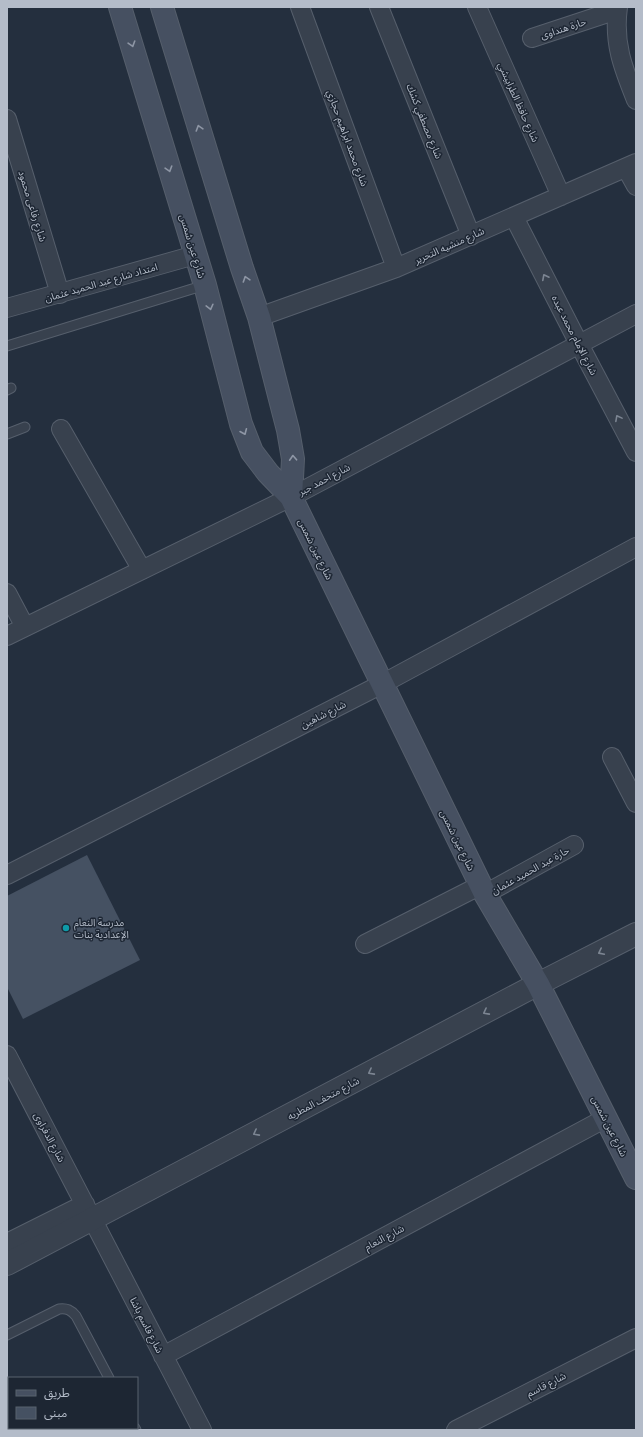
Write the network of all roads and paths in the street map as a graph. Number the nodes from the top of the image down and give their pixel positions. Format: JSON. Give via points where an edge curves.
{"nodes":[{"id":1,"x":120,"y":7,"type":"edge"},
{"id":2,"x":162,"y":7,"type":"edge"},
{"id":3,"x":300,"y":7,"type":"edge"},
{"id":4,"x":379,"y":7,"type":"edge"},
{"id":5,"x":477,"y":7,"type":"edge"},
{"id":6,"x":618,"y":8,"type":"edge"},
{"id":7,"x":532,"y":38,"type":"dead end"},
{"id":8,"x":636,"y":100,"type":"edge"},
{"id":9,"x":7,"y":119,"type":"edge"},
{"id":10,"x":631,"y":166,"type":"edge"},
{"id":11,"x":636,"y":186,"type":"edge"},
{"id":12,"x":561,"y":196,"type":"junction"},
{"id":13,"x":514,"y":217,"type":"junction"},
{"id":14,"x":471,"y":236,"type":"junction"},
{"id":15,"x":195,"y":255,"type":"junction"},
{"id":16,"x":396,"y":268,"type":"junction"},
{"id":17,"x":205,"y":285,"type":"junction"},
{"id":18,"x":60,"y":294,"type":"junction"},
{"id":19,"x":7,"y":308,"type":"edge"},
{"id":20,"x":636,"y":314,"type":"edge"},
{"id":21,"x":259,"y":317,"type":"junction"},
{"id":22,"x":579,"y":344,"type":"junction"},
{"id":23,"x":7,"y":346,"type":"edge"},
{"id":24,"x":25,"y":427,"type":"dead end"},
{"id":25,"x":61,"y":428,"type":"dead end"},
{"id":26,"x":7,"y":434,"type":"edge"},
{"id":27,"x":636,"y":452,"type":"edge"},
{"id":28,"x":291,"y":497,"type":"junction"},
{"id":29,"x":636,"y":547,"type":"edge"},
{"id":30,"x":142,"y":570,"type":"junction"},
{"id":31,"x":7,"y":593,"type":"edge"},
{"id":32,"x":25,"y":627,"type":"junction"},
{"id":33,"x":7,"y":636,"type":"edge"},
{"id":34,"x":382,"y":684,"type":"junction"},
{"id":35,"x":612,"y":757,"type":"dead end"},
{"id":36,"x":636,"y":803,"type":"edge"},
{"id":37,"x":574,"y":845,"type":"dead end"},
{"id":38,"x":7,"y":875,"type":"edge"},
{"id":39,"x":483,"y":890,"type":"junction"},
{"id":40,"x":636,"y":934,"type":"edge"},
{"id":41,"x":365,"y":944,"type":"dead end"},
{"id":42,"x":538,"y":984,"type":"junction"},
{"id":43,"x":7,"y":1055,"type":"edge"},
{"id":44,"x":606,"y":1118,"type":"junction"},
{"id":45,"x":636,"y":1178,"type":"edge"},
{"id":46,"x":89,"y":1211,"type":"junction"},
{"id":47,"x":8,"y":1256,"type":"edge"},
{"id":48,"x":7,"y":1335,"type":"edge"},
{"id":49,"x":636,"y":1338,"type":"edge"},
{"id":50,"x":163,"y":1356,"type":"junction"},
{"id":51,"x":107,"y":1377,"type":"edge"},
{"id":52,"x":202,"y":1430,"type":"edge"},
{"id":53,"x":456,"y":1430,"type":"edge"}],
"edges":[{"from":1,"to":15,"type":"main road","name":"شارع عين شمس","one_way":true},
{"from":21,"to":2,"type":"main road","name":"شارع عين شمس","one_way":true},
{"from":3,"to":16,"type":"street","name":"شارع محمد ابراهيم حجازي"},
{"from":4,"to":14,"type":"street","name":"شارع مصطفي كشك"},
{"from":5,"to":12,"type":"street","name":"شارع حافظ الطرابيشي"},
{"from":6,"to":7,"type":"street","name":"حارة هنداوى"},
{"from":6,"to":8,"type":"street","via":[[618,46]]},
{"from":9,"to":18,"type":"street","name":"شارع رفاعى محمود"},
{"from":10,"to":11,"type":"street"},
{"from":10,"to":12,"type":"street","name":"شارع منشيه التحرير"},
{"from":12,"to":13,"type":"street","name":"شارع منشيه التحرير"},
{"from":13,"to":14,"type":"street","name":"شارع منشيه التحرير"},
{"from":22,"to":13,"type":"street","name":"شارع الإمام محمد عبده","one_way":true},
{"from":14,"to":16,"type":"street","name":"شارع منشيه التحرير"},
{"from":15,"to":17,"type":"main road","name":"شارع عين شمس"},
{"from":15,"to":18,"type":"street","name":"امتداد شارع عبد الحميد عثمان"},
{"from":16,"to":21,"type":"street","name":"شارع منشيه التحرير"},
{"from":17,"to":23,"type":"lane"},
{"from":17,"to":28,"type":"main road","name":"شارع عين شمس","one_way":true,"via":[[241,424],[252,452]]},
{"from":18,"to":19,"type":"street","name":"امتداد شارع عبد الحميد عثمان"},
{"from":20,"to":22,"type":"street","name":"شارع احمد جبر"},
{"from":28,"to":21,"type":"main road","name":"شارع عين شمس","one_way":true,"via":[[291,444]]},
{"from":27,"to":22,"type":"street","name":"شارع الإمام محمد عبده","one_way":true},
{"from":22,"to":28,"type":"street","name":"شارع احمد جبر"},
{"from":24,"to":26,"type":"lane"},
{"from":25,"to":30,"type":"street"},
{"from":28,"to":30,"type":"street","name":"شارع احمد جبر"},
{"from":28,"to":34,"type":"main road","name":"شارع عين شمس"},
{"from":29,"to":34,"type":"street","name":"شارع شاهين"},
{"from":30,"to":32,"type":"street","name":"شارع احمد جبر"},
{"from":31,"to":32,"type":"street"},
{"from":32,"to":33,"type":"street","name":"شارع احمد جبر"},
{"from":34,"to":38,"type":"street","name":"شارع شاهين"},
{"from":34,"to":39,"type":"main road","name":"شارع عين شمس"},
{"from":35,"to":36,"type":"street"},
{"from":37,"to":39,"type":"street","name":"حارة عبد الحميد عثمان"},
{"from":39,"to":41,"type":"street","name":"حارة عبد الحميد عثمان"},
{"from":39,"to":42,"type":"main road","name":"شارع عين شمس"},
{"from":40,"to":42,"type":"street","name":"شارع متحف المطريه","one_way":true},
{"from":42,"to":44,"type":"main road","name":"شارع عين شمس"},
{"from":42,"to":46,"type":"street","name":"شارع متحف المطريه","one_way":true},
{"from":43,"to":46,"type":"street","name":"شارع الدفراوى"},
{"from":44,"to":45,"type":"main road","name":"شارع عين شمس"},
{"from":44,"to":50,"type":"street","name":"شارع النعام"},
{"from":46,"to":47,"type":"street","name":"شارع متحف المطريه"},
{"from":46,"to":50,"type":"street","name":"شارع قاسم باشا"},
{"from":48,"to":51,"type":"lane","via":[[59,1309],[66,1308],[76,1316]]},
{"from":49,"to":53,"type":"street","name":"شارع قاسم"},
{"from":50,"to":52,"type":"street","name":"شارع قاسم باشا"}]}
